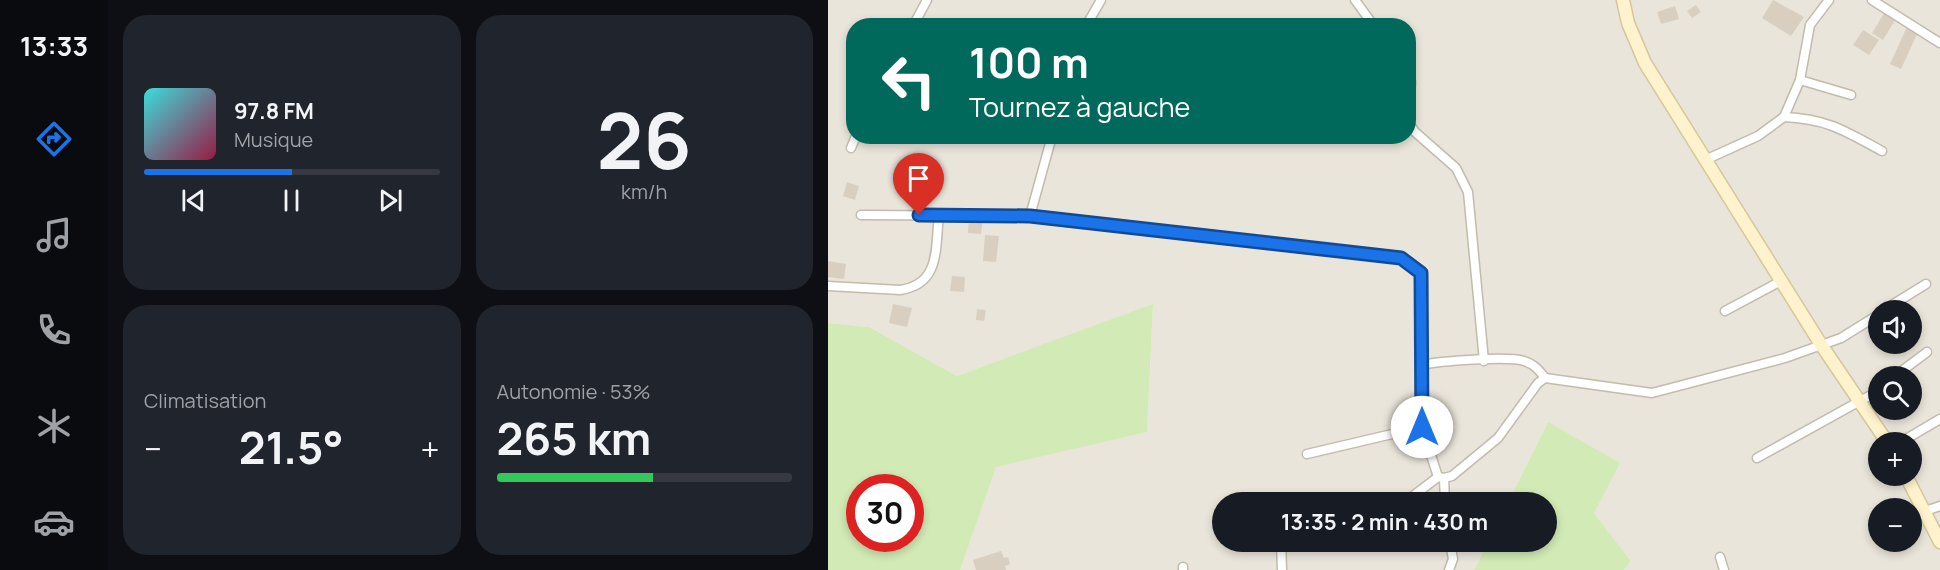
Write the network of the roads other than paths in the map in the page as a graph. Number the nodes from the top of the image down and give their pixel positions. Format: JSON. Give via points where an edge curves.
{"nodes":[{"id":1,"x":927,"y":0,"type":"edge"},
{"id":2,"x":1101,"y":0,"type":"edge"},
{"id":3,"x":1355,"y":0,"type":"edge"},
{"id":4,"x":1623,"y":0,"type":"edge"},
{"id":5,"x":1829,"y":0,"type":"edge"},
{"id":6,"x":1872,"y":0,"type":"edge"},
{"id":7,"x":917,"y":18,"type":"edge"},
{"id":8,"x":1091,"y":18,"type":"edge"},
{"id":9,"x":1368,"y":18,"type":"edge"},
{"id":10,"x":1940,"y":43,"type":"edge"},
{"id":11,"x":1800,"y":80,"type":"junction"},
{"id":12,"x":1851,"y":95,"type":"dead end"},
{"id":13,"x":1784,"y":117,"type":"junction"},
{"id":14,"x":1416,"y":133,"type":"edge"},
{"id":15,"x":853,"y":144,"type":"edge"},
{"id":16,"x":1050,"y":144,"type":"edge"},
{"id":17,"x":851,"y":148,"type":"dead end"},
{"id":18,"x":1882,"y":151,"type":"dead end"},
{"id":19,"x":1705,"y":160,"type":"junction"},
{"id":20,"x":861,"y":215,"type":"dead end"},
{"id":21,"x":939,"y":215,"type":"junction"},
{"id":22,"x":1030,"y":216,"type":"junction"},
{"id":23,"x":1781,"y":281,"type":"junction"},
{"id":24,"x":1926,"y":284,"type":"dead end"},
{"id":25,"x":828,"y":286,"type":"edge"},
{"id":26,"x":1900,"y":300,"type":"edge"},
{"id":27,"x":1725,"y":311,"type":"dead end"},
{"id":28,"x":1868,"y":321,"type":"edge"},
{"id":29,"x":1820,"y":344,"type":"junction"},
{"id":30,"x":1927,"y":352,"type":"dead end"},
{"id":31,"x":1484,"y":361,"type":"junction"},
{"id":32,"x":1422,"y":365,"type":"junction"},
{"id":33,"x":1908,"y":366,"type":"edge"},
{"id":34,"x":1545,"y":378,"type":"junction"},
{"id":35,"x":1868,"y":396,"type":"edge"},
{"id":36,"x":1858,"y":401,"type":"junction"},
{"id":37,"x":1940,"y":419,"type":"edge"},
{"id":38,"x":1422,"y":427,"type":"junction"},
{"id":39,"x":1880,"y":432,"type":"edge"},
{"id":40,"x":1918,"y":432,"type":"edge"},
{"id":41,"x":1307,"y":454,"type":"dead end"},
{"id":42,"x":1757,"y":458,"type":"dead end"},
{"id":43,"x":1441,"y":478,"type":"junction"},
{"id":44,"x":1911,"y":486,"type":"edge"},
{"id":45,"x":1420,"y":492,"type":"edge"},
{"id":46,"x":1443,"y":492,"type":"edge"},
{"id":47,"x":1940,"y":506,"type":"edge"},
{"id":48,"x":1925,"y":511,"type":"junction"},
{"id":49,"x":1940,"y":542,"type":"edge"},
{"id":50,"x":1281,"y":552,"type":"edge"},
{"id":51,"x":1452,"y":552,"type":"edge"},
{"id":52,"x":1720,"y":557,"type":"dead end"},
{"id":53,"x":1282,"y":570,"type":"edge"},
{"id":54,"x":1449,"y":570,"type":"edge"},
{"id":55,"x":1724,"y":570,"type":"edge"}],
"edges":[{"from":1,"to":7,"type":"street"},
{"from":2,"to":8,"type":"street"},
{"from":3,"to":9,"type":"street"},
{"from":4,"to":19,"type":"street","via":[[1640,53]]},
{"from":5,"to":11,"type":"street","via":[[1810,26]]},
{"from":6,"to":10,"type":"street"},
{"from":11,"to":12,"type":"street"},
{"from":11,"to":13,"type":"street"},
{"from":13,"to":18,"type":"street","via":[[1813,118],[1833,124]]},
{"from":13,"to":19,"type":"street","via":[[1758,136]]},
{"from":14,"to":31,"type":"street","via":[[1456,168],[1468,192]]},
{"from":15,"to":17,"type":"street"},
{"from":16,"to":22,"type":"street"},
{"from":19,"to":23,"type":"street"},
{"from":20,"to":21,"type":"street"},
{"from":21,"to":22,"type":"street"},
{"from":21,"to":25,"type":"street","via":[[933,269],[925,281],[912,289],[900,290]]},
{"from":22,"to":32,"type":"street","via":[[1401,258],[1421,273]]},
{"from":23,"to":27,"type":"street"},
{"from":23,"to":29,"type":"street"},
{"from":24,"to":26,"type":"street"},
{"from":28,"to":29,"type":"street","via":[[1842,338]]},
{"from":29,"to":34,"type":"street","via":[[1785,358],[1652,393]]},
{"from":29,"to":36,"type":"street"},
{"from":30,"to":33,"type":"street"},
{"from":31,"to":32,"type":"street","via":[[1443,360]]},
{"from":31,"to":34,"type":"street","via":[[1523,360],[1537,367]]},
{"from":32,"to":38,"type":"street"},
{"from":34,"to":43,"type":"street","via":[[1498,438],[1452,476]]},
{"from":35,"to":36,"type":"street"},
{"from":36,"to":39,"type":"street"},
{"from":36,"to":42,"type":"street"},
{"from":37,"to":40,"type":"street"},
{"from":38,"to":41,"type":"street"},
{"from":38,"to":43,"type":"street"},
{"from":43,"to":45,"type":"street"},
{"from":43,"to":46,"type":"street"},
{"from":44,"to":48,"type":"street"},
{"from":47,"to":48,"type":"street"},
{"from":48,"to":49,"type":"street"},
{"from":50,"to":53,"type":"street"},
{"from":51,"to":54,"type":"street"},
{"from":52,"to":55,"type":"street"}]}
